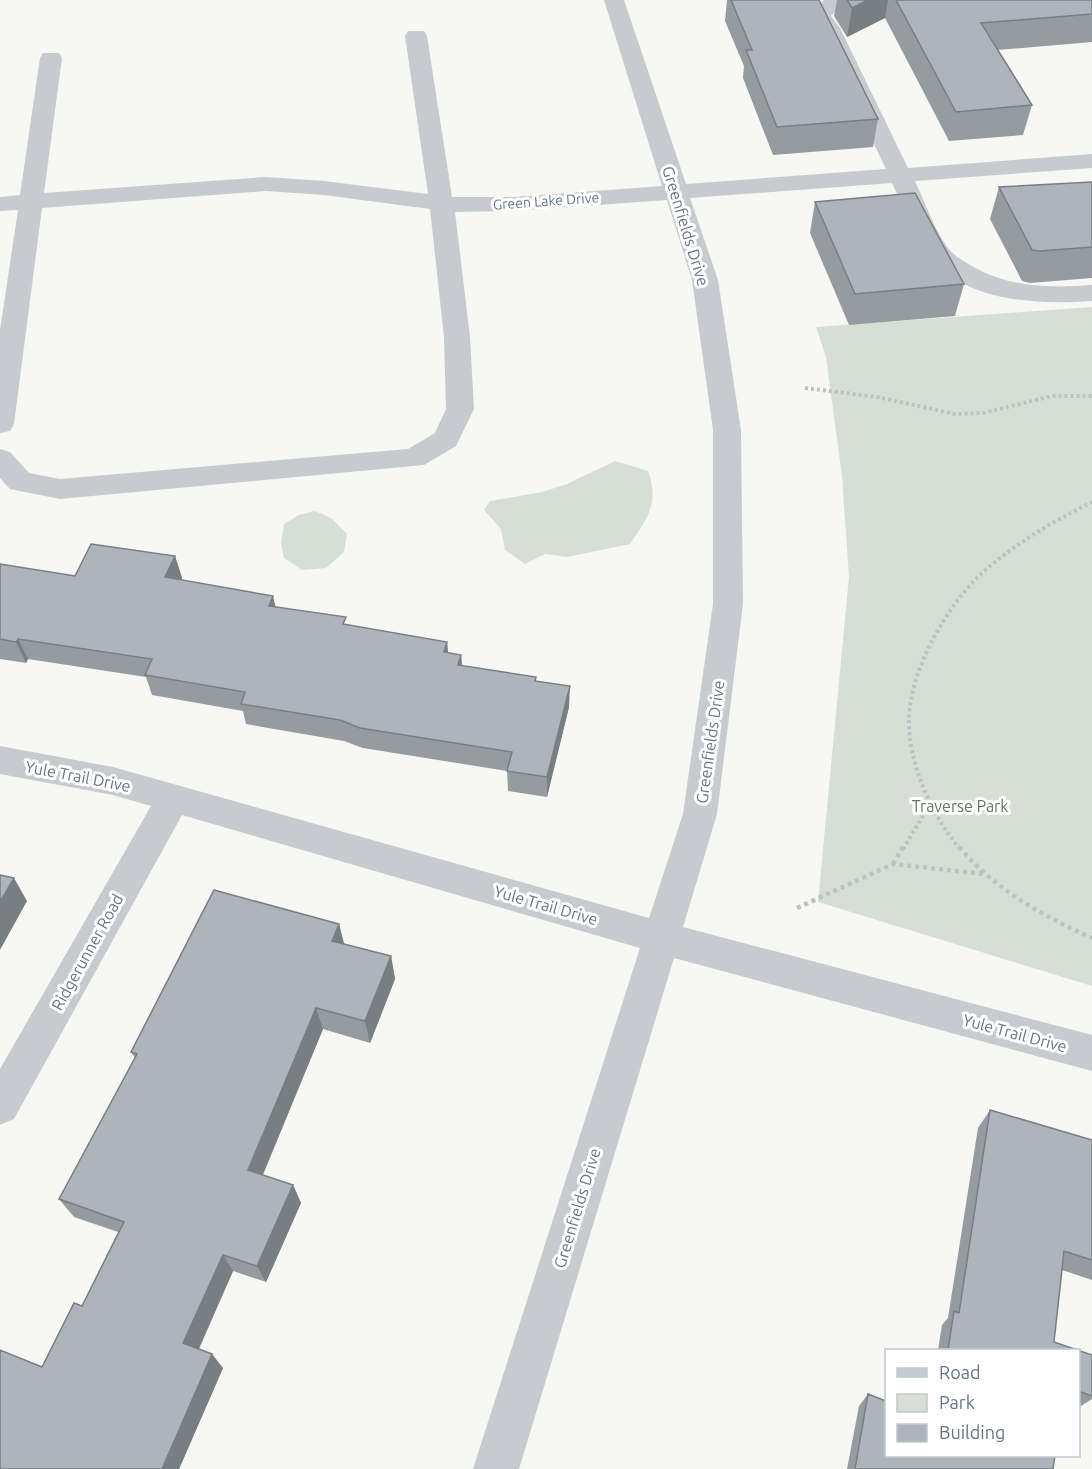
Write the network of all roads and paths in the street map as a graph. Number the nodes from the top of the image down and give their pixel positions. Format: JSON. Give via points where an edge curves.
{"nodes":[{"id":1,"x":614,"y":0,"type":"edge"},
{"id":2,"x":835,"y":0,"type":"edge"},
{"id":3,"x":416,"y":36,"type":"dead end"},
{"id":4,"x":51,"y":58,"type":"dead end"},
{"id":5,"x":1092,"y":161,"type":"edge"},
{"id":6,"x":900,"y":174,"type":"junction"},
{"id":7,"x":676,"y":190,"type":"junction"},
{"id":8,"x":30,"y":201,"type":"junction"},
{"id":9,"x":442,"y":203,"type":"junction"},
{"id":10,"x":0,"y":204,"type":"edge"},
{"id":11,"x":1092,"y":293,"type":"edge"},
{"id":12,"x":805,"y":388,"type":"dead end"},
{"id":13,"x":1092,"y":398,"type":"edge"},
{"id":14,"x":0,"y":424,"type":"edge"},
{"id":15,"x":0,"y":459,"type":"edge"},
{"id":16,"x":1092,"y":502,"type":"edge"},
{"id":17,"x":0,"y":760,"type":"edge"},
{"id":18,"x":174,"y":798,"type":"junction"},
{"id":19,"x":929,"y":805,"type":"junction"},
{"id":20,"x":893,"y":864,"type":"junction"},
{"id":21,"x":984,"y":874,"type":"junction"},
{"id":22,"x":796,"y":908,"type":"dead end"},
{"id":23,"x":662,"y":938,"type":"junction"},
{"id":24,"x":1092,"y":938,"type":"edge"},
{"id":25,"x":1092,"y":1053,"type":"edge"},
{"id":26,"x":0,"y":1106,"type":"edge"},
{"id":27,"x":496,"y":1469,"type":"edge"}],
"edges":[{"from":1,"to":7,"type":"street","name":"Greenfields Drive"},
{"from":2,"to":6,"type":"street","via":[[820,16]]},
{"from":3,"to":9,"type":"street"},
{"from":4,"to":8,"type":"street"},
{"from":5,"to":6,"type":"street","name":"Green Lake Drive"},
{"from":6,"to":7,"type":"street","name":"Green Lake Drive"},
{"from":6,"to":11,"type":"street","via":[[938,253],[951,265],[1014,294]]},
{"from":7,"to":9,"type":"street","name":"Green Lake Drive","via":[[514,204]]},
{"from":7,"to":23,"type":"street","name":"Greenfields Drive","via":[[705,280],[727,430],[728,603],[700,814]]},
{"from":8,"to":9,"type":"street","name":"Green Lake Drive","via":[[266,184]]},
{"from":8,"to":10,"type":"street","name":"Green Lake Drive"},
{"from":8,"to":14,"type":"street"},
{"from":9,"to":15,"type":"street","via":[[457,337],[460,409],[446,439],[414,458],[60,489],[20,482]]},
{"from":12,"to":13,"type":"path","via":[[877,397],[955,414],[983,413],[1052,396]]},
{"from":16,"to":19,"type":"path","via":[[1028,537],[995,562],[965,591],[939,628],[921,670],[909,717],[915,763]]},
{"from":17,"to":18,"type":"street","name":"Yule Trail Drive","via":[[113,781]]},
{"from":18,"to":23,"type":"street","name":"Yule Trail Drive"},
{"from":18,"to":26,"type":"street","name":"Ridgerunner Road"},
{"from":19,"to":20,"type":"path"},
{"from":19,"to":21,"type":"path","via":[[957,845]]},
{"from":20,"to":21,"type":"path"},
{"from":20,"to":22,"type":"path"},
{"from":21,"to":24,"type":"path","via":[[1044,916]]},
{"from":23,"to":25,"type":"street","name":"Yule Trail Drive"},
{"from":23,"to":27,"type":"street","name":"Greenfields Drive"}]}
